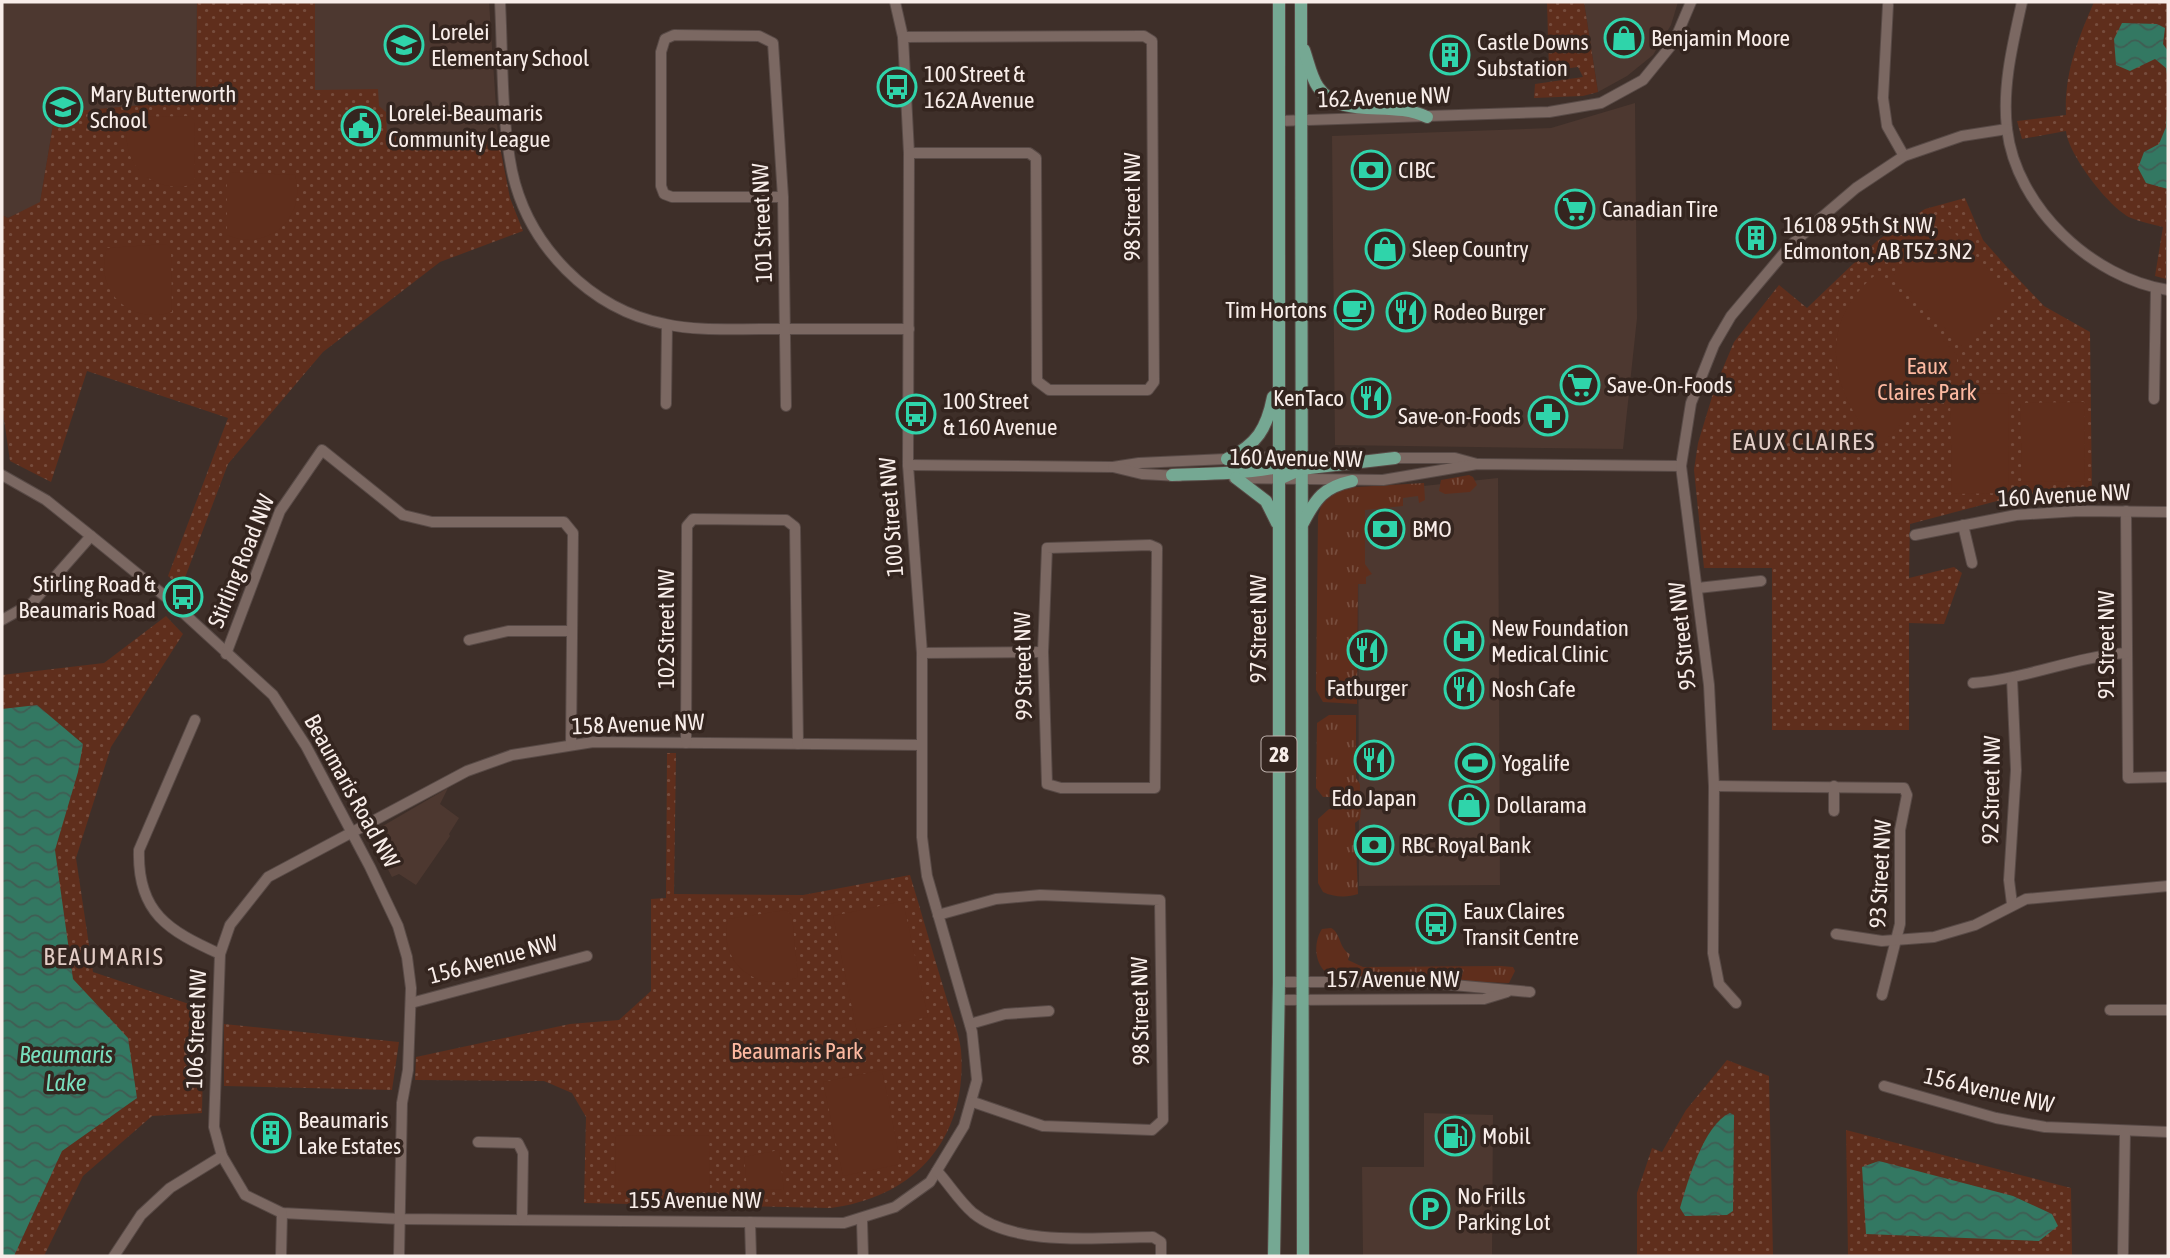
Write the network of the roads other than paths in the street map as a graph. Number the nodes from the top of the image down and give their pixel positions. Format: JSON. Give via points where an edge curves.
{"nodes":[{"id":1,"x":500,"y":2,"type":"edge"},
{"id":2,"x":895,"y":2,"type":"edge"},
{"id":3,"x":1279,"y":2,"type":"edge"},
{"id":4,"x":1301,"y":2,"type":"edge"},
{"id":5,"x":1691,"y":2,"type":"edge"},
{"id":6,"x":2022,"y":2,"type":"edge"},
{"id":7,"x":1888,"y":5,"type":"dead end"},
{"id":8,"x":903,"y":37,"type":"junction"},
{"id":9,"x":1300,"y":41,"type":"junction"},
{"id":10,"x":1427,"y":117,"type":"junction"},
{"id":11,"x":1300,"y":120,"type":"junction"},
{"id":12,"x":1279,"y":121,"type":"junction"},
{"id":13,"x":2007,"y":129,"type":"junction"},
{"id":14,"x":909,"y":153,"type":"junction"},
{"id":15,"x":1904,"y":156,"type":"junction"},
{"id":16,"x":783,"y":197,"type":"junction"},
{"id":17,"x":2162,"y":289,"type":"edge"},
{"id":18,"x":667,"y":325,"type":"junction"},
{"id":19,"x":785,"y":329,"type":"junction"},
{"id":20,"x":909,"y":329,"type":"junction"},
{"id":21,"x":1279,"y":362,"type":"junction"},
{"id":22,"x":2154,"y":399,"type":"dead end"},
{"id":23,"x":666,"y":404,"type":"dead end"},
{"id":24,"x":786,"y":406,"type":"dead end"},
{"id":25,"x":1395,"y":458,"type":"joint"},
{"id":26,"x":1227,"y":459,"type":"junction"},
{"id":27,"x":1477,"y":464,"type":"junction"},
{"id":28,"x":908,"y":465,"type":"junction"},
{"id":29,"x":1681,"y":466,"type":"junction"},
{"id":30,"x":1113,"y":467,"type":"junction"},
{"id":31,"x":1279,"y":468,"type":"junction"},
{"id":32,"x":1301,"y":468,"type":"junction"},
{"id":33,"x":2,"y":475,"type":"edge"},
{"id":34,"x":1172,"y":475,"type":"junction"},
{"id":35,"x":1236,"y":478,"type":"junction"},
{"id":36,"x":1352,"y":481,"type":"junction"},
{"id":37,"x":2126,"y":511,"type":"junction"},
{"id":38,"x":2168,"y":512,"type":"edge"},
{"id":39,"x":1963,"y":525,"type":"junction"},
{"id":40,"x":1301,"y":526,"type":"junction"},
{"id":41,"x":1279,"y":527,"type":"junction"},
{"id":42,"x":1915,"y":535,"type":"dead end"},
{"id":43,"x":90,"y":536,"type":"junction"},
{"id":44,"x":1972,"y":563,"type":"dead end"},
{"id":45,"x":1761,"y":581,"type":"dead end"},
{"id":46,"x":1698,"y":588,"type":"junction"},
{"id":47,"x":2,"y":620,"type":"edge"},
{"id":48,"x":571,"y":631,"type":"junction"},
{"id":49,"x":469,"y":640,"type":"dead end"},
{"id":50,"x":1043,"y":652,"type":"junction"},
{"id":51,"x":922,"y":653,"type":"junction"},
{"id":52,"x":2126,"y":653,"type":"junction"},
{"id":53,"x":226,"y":654,"type":"junction"},
{"id":54,"x":2012,"y":678,"type":"junction"},
{"id":55,"x":1973,"y":682,"type":"dead end"},
{"id":56,"x":195,"y":720,"type":"dead end"},
{"id":57,"x":686,"y":743,"type":"junction"},
{"id":58,"x":798,"y":744,"type":"junction"},
{"id":59,"x":921,"y":745,"type":"junction"},
{"id":60,"x":571,"y":746,"type":"junction"},
{"id":61,"x":2168,"y":777,"type":"edge"},
{"id":62,"x":1714,"y":786,"type":"junction"},
{"id":63,"x":1834,"y":786,"type":"junction"},
{"id":64,"x":1834,"y":811,"type":"dead end"},
{"id":65,"x":351,"y":831,"type":"junction"},
{"id":66,"x":2168,"y":886,"type":"edge"},
{"id":67,"x":2012,"y":904,"type":"junction"},
{"id":68,"x":938,"y":915,"type":"junction"},
{"id":69,"x":1975,"y":925,"type":"junction"},
{"id":70,"x":1836,"y":933,"type":"dead end"},
{"id":71,"x":1983,"y":936,"type":"dead end"},
{"id":72,"x":1897,"y":942,"type":"junction"},
{"id":73,"x":220,"y":954,"type":"junction"},
{"id":74,"x":587,"y":956,"type":"dead end"},
{"id":75,"x":1279,"y":982,"type":"junction"},
{"id":76,"x":1301,"y":982,"type":"junction"},
{"id":77,"x":1507,"y":992,"type":"junction"},
{"id":78,"x":1530,"y":992,"type":"dead end"},
{"id":79,"x":1882,"y":995,"type":"dead end"},
{"id":80,"x":1278,"y":1000,"type":"junction"},
{"id":81,"x":1301,"y":1000,"type":"junction"},
{"id":82,"x":411,"y":1003,"type":"junction"},
{"id":83,"x":1736,"y":1003,"type":"dead end"},
{"id":84,"x":2110,"y":1010,"type":"dead end"},
{"id":85,"x":2168,"y":1010,"type":"edge"},
{"id":86,"x":1049,"y":1011,"type":"dead end"},
{"id":87,"x":970,"y":1024,"type":"junction"},
{"id":88,"x":1884,"y":1086,"type":"dead end"},
{"id":89,"x":973,"y":1102,"type":"junction"},
{"id":90,"x":2125,"y":1132,"type":"junction"},
{"id":91,"x":2168,"y":1132,"type":"edge"},
{"id":92,"x":478,"y":1142,"type":"dead end"},
{"id":93,"x":222,"y":1156,"type":"junction"},
{"id":94,"x":937,"y":1171,"type":"junction"},
{"id":95,"x":282,"y":1213,"type":"junction"},
{"id":96,"x":400,"y":1219,"type":"junction"},
{"id":97,"x":522,"y":1219,"type":"junction"},
{"id":98,"x":862,"y":1220,"type":"junction"},
{"id":99,"x":750,"y":1222,"type":"junction"},
{"id":100,"x":2123,"y":1253,"type":"dead end"},
{"id":101,"x":114,"y":1256,"type":"edge"},
{"id":102,"x":281,"y":1256,"type":"edge"},
{"id":103,"x":399,"y":1256,"type":"edge"},
{"id":104,"x":751,"y":1256,"type":"edge"},
{"id":105,"x":863,"y":1256,"type":"edge"},
{"id":106,"x":1161,"y":1256,"type":"edge"},
{"id":107,"x":1274,"y":1256,"type":"edge"},
{"id":108,"x":1303,"y":1256,"type":"edge"}],
"edges":[{"from":1,"to":18,"type":"street","via":[[509,142],[516,184],[530,221],[565,270],[599,298]]},
{"from":2,"to":8,"type":"street","name":"100 Street NW"},
{"from":3,"to":12,"type":"main road","name":"97 Street NW"},
{"from":4,"to":9,"type":"main road","name":"97 Street NW"},
{"from":5,"to":10,"type":"street","name":"162 Avenue NW","via":[[1674,42],[1643,80],[1601,103],[1549,111]]},
{"from":6,"to":13,"type":"street","via":[[2009,66]]},
{"from":7,"to":15,"type":"street","via":[[1883,98],[1887,127]]},
{"from":8,"to":14,"type":"street","name":"100 Street NW"},
{"from":8,"to":14,"type":"street","name":"98 Street NW","via":[[1143,36],[1152,41],[1154,382],[1148,390],[1049,390],[1037,381],[1036,158],[1029,153]]},
{"from":9,"to":10,"type":"main road","via":[[1318,87],[1336,103],[1356,108],[1398,107]]},
{"from":9,"to":11,"type":"main road","name":"97 Street NW"},
{"from":10,"to":11,"type":"street","name":"162 Avenue NW"},
{"from":11,"to":12,"type":"street","name":"162 Avenue NW"},
{"from":11,"to":32,"type":"main road","name":"97 Street NW"},
{"from":12,"to":21,"type":"main road","name":"97 Street NW"},
{"from":13,"to":15,"type":"street","via":[[1962,136]]},
{"from":13,"to":17,"type":"street","via":[[2018,169],[2056,227],[2122,276]]},
{"from":14,"to":20,"type":"street","name":"100 Street NW"},
{"from":15,"to":29,"type":"street","name":"95 Street NW","via":[[1856,188],[1790,246],[1731,316],[1691,403]]},
{"from":16,"to":16,"type":"street","name":"101 Street NW","via":[[771,40],[745,36],[664,39],[660,51],[664,194]]},
{"from":16,"to":19,"type":"street","name":"101 Street NW"},
{"from":17,"to":22,"type":"street"},
{"from":18,"to":19,"type":"street"},
{"from":18,"to":23,"type":"street"},
{"from":19,"to":20,"type":"street"},
{"from":19,"to":24,"type":"street","name":"101 Street NW"},
{"from":20,"to":28,"type":"street","name":"100 Street NW"},
{"from":21,"to":26,"type":"main road","via":[[1265,428],[1249,448]]},
{"from":21,"to":31,"type":"main road","name":"97 Street NW"},
{"from":25,"to":27,"type":"street","name":"160 Avenue NW","via":[[1455,458]]},
{"from":25,"to":32,"type":"main road"},
{"from":26,"to":30,"type":"street","name":"160 Avenue NW"},
{"from":26,"to":31,"type":"street","name":"160 Avenue NW"},
{"from":27,"to":29,"type":"street","name":"160 Avenue NW"},
{"from":27,"to":36,"type":"street","name":"160 Avenue NW","via":[[1430,474]]},
{"from":28,"to":30,"type":"street","name":"160 Avenue NW"},
{"from":28,"to":51,"type":"street","name":"100 Street NW"},
{"from":29,"to":46,"type":"street","name":"95 Street NW"},
{"from":30,"to":34,"type":"street","name":"160 Avenue NW"},
{"from":31,"to":32,"type":"street","name":"160 Avenue NW"},
{"from":31,"to":32,"type":"main road","via":[[1298,462]]},
{"from":31,"to":34,"type":"main road"},
{"from":31,"to":35,"type":"street","name":"160 Avenue NW"},
{"from":31,"to":41,"type":"main road","name":"97 Street NW"},
{"from":32,"to":36,"type":"street","name":"160 Avenue NW"},
{"from":32,"to":40,"type":"main road","name":"97 Street NW"},
{"from":33,"to":43,"type":"street","name":"Beaumaris Road NW","via":[[46,500]]},
{"from":34,"to":35,"type":"street","name":"160 Avenue NW"},
{"from":35,"to":41,"type":"main road","via":[[1266,500]]},
{"from":36,"to":40,"type":"main road","via":[[1324,490]]},
{"from":37,"to":38,"type":"street","name":"160 Avenue NW"},
{"from":37,"to":39,"type":"street","name":"160 Avenue NW","via":[[2016,515]]},
{"from":37,"to":52,"type":"street","name":"91 Street NW"},
{"from":39,"to":42,"type":"street","name":"160 Avenue NW"},
{"from":39,"to":44,"type":"street"},
{"from":40,"to":76,"type":"main road","name":"97 Street NW"},
{"from":41,"to":75,"type":"main road","name":"97 Street NW","number":"28"},
{"from":43,"to":47,"type":"street","via":[[32,603]]},
{"from":43,"to":53,"type":"street","name":"Beaumaris Road NW","via":[[166,597]]},
{"from":45,"to":46,"type":"street"},
{"from":46,"to":62,"type":"street","name":"95 Street NW"},
{"from":48,"to":49,"type":"street","via":[[508,631]]},
{"from":48,"to":53,"type":"street","name":"Stirling Road NW","via":[[573,533],[564,522],[432,522],[403,515],[322,450],[280,511]]},
{"from":48,"to":60,"type":"street","name":"Stirling Road NW"},
{"from":50,"to":50,"type":"street","name":"99 Street NW","via":[[1047,784],[1155,788],[1157,548],[1047,548]]},
{"from":50,"to":51,"type":"street"},
{"from":51,"to":59,"type":"street","name":"100 Street NW"},
{"from":52,"to":54,"type":"street","via":[[2067,661]]},
{"from":52,"to":61,"type":"street","name":"91 Street NW","via":[[2128,778]]},
{"from":53,"to":65,"type":"street","name":"Beaumaris Road NW","via":[[273,695]]},
{"from":54,"to":55,"type":"street"},
{"from":54,"to":67,"type":"street","name":"92 Street NW","via":[[2016,771]]},
{"from":56,"to":73,"type":"street","name":"106 Street NW","via":[[139,850],[139,867],[146,900],[160,920],[180,936]]},
{"from":57,"to":58,"type":"street","name":"158 Avenue NW"},
{"from":57,"to":58,"type":"street","name":"102 Street NW","via":[[687,526],[694,519],[786,520],[795,527]]},
{"from":57,"to":60,"type":"street","name":"158 Avenue NW"},
{"from":58,"to":59,"type":"street","name":"158 Avenue NW"},
{"from":59,"to":68,"type":"street","name":"100 Street NW","via":[[922,837]]},
{"from":60,"to":65,"type":"street","name":"158 Avenue NW","via":[[512,755],[467,771]]},
{"from":62,"to":63,"type":"street"},
{"from":62,"to":83,"type":"street","name":"95 Street NW","via":[[1713,953],[1719,984]]},
{"from":63,"to":64,"type":"street"},
{"from":63,"to":72,"type":"street","name":"93 Street NW","via":[[1904,788]]},
{"from":65,"to":73,"type":"street","name":"158 Avenue NW","via":[[268,877],[230,925]]},
{"from":65,"to":82,"type":"street","name":"Beaumaris Road NW","via":[[398,926],[407,957]]},
{"from":66,"to":67,"type":"street","via":[[2044,895]]},
{"from":67,"to":69,"type":"street"},
{"from":68,"to":87,"type":"street","name":"100 Street NW"},
{"from":68,"to":89,"type":"street","name":"98 Street NW","via":[[996,899],[1040,895],[1160,900],[1163,1120],[1152,1130],[1042,1126]]},
{"from":69,"to":71,"type":"street"},
{"from":69,"to":72,"type":"street"},
{"from":70,"to":72,"type":"street"},
{"from":72,"to":79,"type":"street","name":"93 Street NW"},
{"from":73,"to":93,"type":"street","name":"106 Street NW","via":[[214,1127]]},
{"from":74,"to":82,"type":"street","name":"156 Avenue NW"},
{"from":75,"to":76,"type":"street","name":"157 Avenue NW"},
{"from":75,"to":80,"type":"main road","name":"97 Street NW"},
{"from":76,"to":77,"type":"street","name":"157 Avenue NW","via":[[1485,985]]},
{"from":76,"to":81,"type":"main road","name":"97 Street NW"},
{"from":77,"to":78,"type":"street","name":"157 Avenue NW"},
{"from":77,"to":81,"type":"street","name":"157 Avenue NW","via":[[1484,999]]},
{"from":80,"to":81,"type":"street","name":"157 Avenue NW"},
{"from":80,"to":107,"type":"main road","name":"97 Street NW"},
{"from":81,"to":108,"type":"main road","name":"97 Street NW"},
{"from":82,"to":96,"type":"street","name":"Beaumaris Road NW","via":[[402,1103]]},
{"from":84,"to":85,"type":"street"},
{"from":86,"to":87,"type":"street","via":[[1005,1014]]},
{"from":87,"to":89,"type":"street","name":"100 Street NW","via":[[977,1080]]},
{"from":88,"to":90,"type":"street","name":"156 Avenue NW","via":[[1996,1118],[2045,1127]]},
{"from":89,"to":94,"type":"street","name":"100 Street NW"},
{"from":90,"to":91,"type":"street","name":"156 Avenue NW"},
{"from":90,"to":100,"type":"street"},
{"from":92,"to":97,"type":"street","via":[[518,1143],[523,1153]]},
{"from":93,"to":95,"type":"street","name":"155 Avenue NW","via":[[245,1195]]},
{"from":93,"to":101,"type":"street","via":[[150,1206]]},
{"from":94,"to":98,"type":"street","name":"155 Avenue NW","via":[[914,1196]]},
{"from":94,"to":106,"type":"street","via":[[973,1213],[1003,1230],[1048,1237],[1153,1237],[1161,1242]]},
{"from":95,"to":96,"type":"street","name":"155 Avenue NW"},
{"from":95,"to":102,"type":"street"},
{"from":96,"to":97,"type":"street","name":"155 Avenue NW"},
{"from":96,"to":103,"type":"street","name":"Beaumaris Road NW"},
{"from":97,"to":99,"type":"street","name":"155 Avenue NW"},
{"from":98,"to":99,"type":"street","name":"155 Avenue NW"},
{"from":98,"to":105,"type":"street"},
{"from":99,"to":104,"type":"street"}]}
